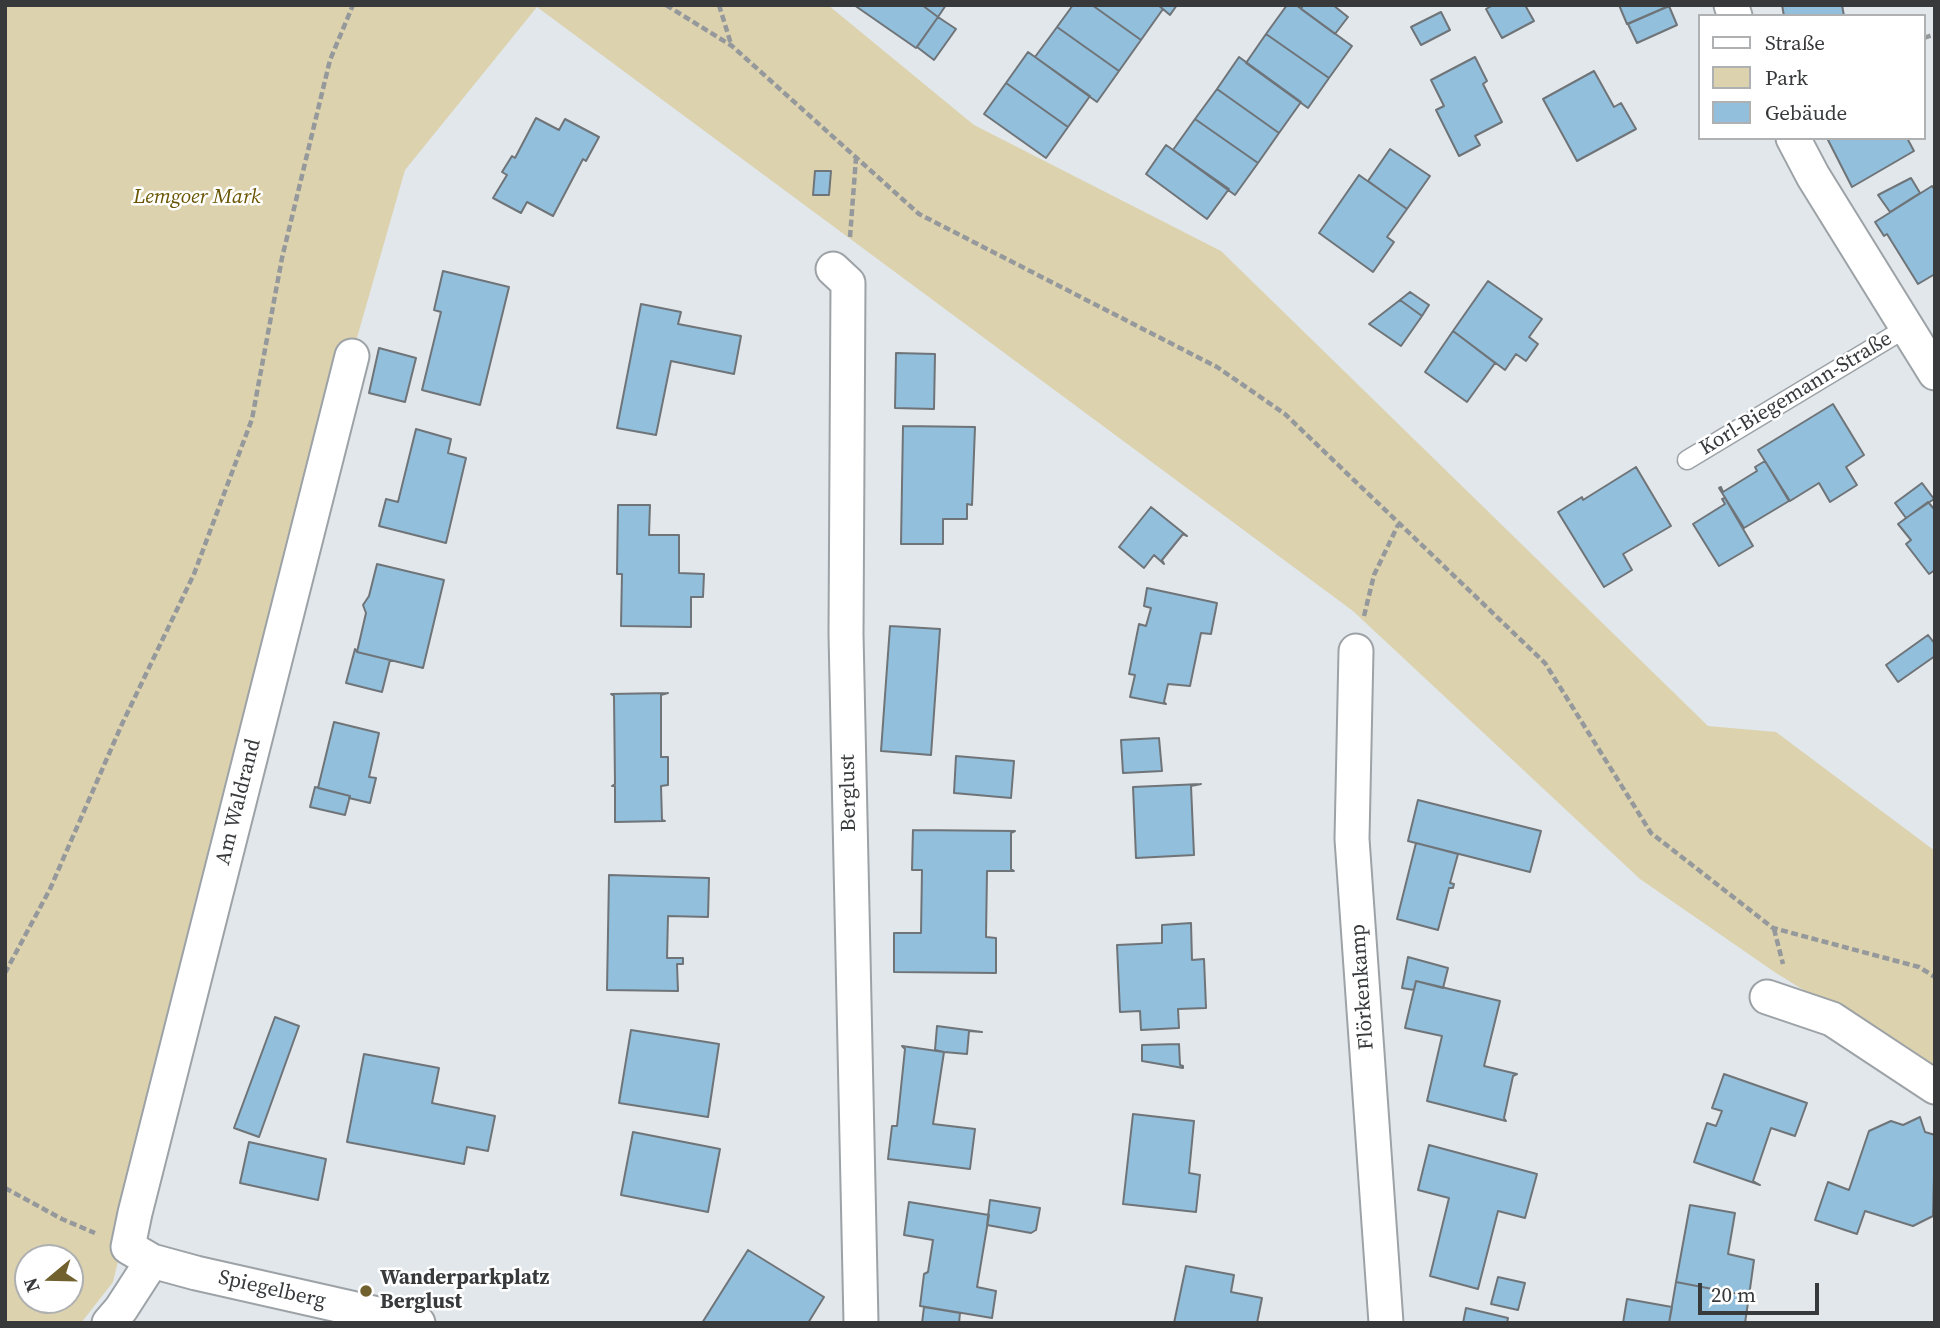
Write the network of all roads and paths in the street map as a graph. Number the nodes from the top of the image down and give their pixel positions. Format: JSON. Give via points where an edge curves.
{"nodes":[{"id":1,"x":353,"y":5,"type":"edge"},
{"id":2,"x":666,"y":5,"type":"edge"},
{"id":3,"x":719,"y":5,"type":"edge"},
{"id":4,"x":732,"y":46,"type":"junction"},
{"id":5,"x":1794,"y":140,"type":"edge"},
{"id":6,"x":856,"y":157,"type":"junction"},
{"id":7,"x":841,"y":276,"type":"joint"},
{"id":8,"x":1906,"y":328,"type":"junction"},
{"id":9,"x":352,"y":356,"type":"dead end"},
{"id":10,"x":1935,"y":373,"type":"edge"},
{"id":11,"x":1687,"y":460,"type":"dead end"},
{"id":12,"x":1398,"y":525,"type":"junction"},
{"id":13,"x":1356,"y":651,"type":"joint"},
{"id":14,"x":5,"y":973,"type":"edge"},
{"id":15,"x":1935,"y":977,"type":"edge"},
{"id":16,"x":1766,"y":997,"type":"dead end"},
{"id":17,"x":1935,"y":1087,"type":"edge"},
{"id":18,"x":5,"y":1188,"type":"edge"},
{"id":19,"x":140,"y":1254,"type":"junction"},
{"id":20,"x":108,"y":1323,"type":"edge"},
{"id":21,"x":418,"y":1323,"type":"edge"},
{"id":22,"x":861,"y":1323,"type":"edge"},
{"id":23,"x":1386,"y":1323,"type":"edge"}],
"edges":[{"from":1,"to":14,"type":"path","via":[[330,60],[282,258],[252,419],[194,574],[50,889]]},
{"from":2,"to":4,"type":"path"},
{"from":3,"to":4,"type":"path"},
{"from":4,"to":6,"type":"path"},
{"from":5,"to":8,"type":"street","name":"Korl-Biegemann-Straße"},
{"from":6,"to":7,"type":"path"},
{"from":6,"to":12,"type":"path","via":[[919,214],[1217,367],[1285,414]]},
{"from":7,"to":22,"type":"street","name":"Berglust"},
{"from":8,"to":10,"type":"street","name":"Korl-Biegemann-Straße"},
{"from":8,"to":11,"type":"lane","name":"Korl-Biegemann-Straße"},
{"from":9,"to":19,"type":"street","name":"Am Waldrand","via":[[138,1199]]},
{"from":12,"to":13,"type":"path","via":[[1374,575]]},
{"from":12,"to":15,"type":"path","via":[[1545,663],[1651,832],[1773,928],[1919,967]]},
{"from":13,"to":23,"type":"street","name":"Flörkenkamp","via":[[1352,839]]},
{"from":16,"to":17,"type":"street","via":[[1832,1020]]},
{"from":18,"to":19,"type":"path"},
{"from":19,"to":20,"type":"street","via":[[121,1309]]},
{"from":19,"to":21,"type":"street","name":"Spiegelberg"}]}
